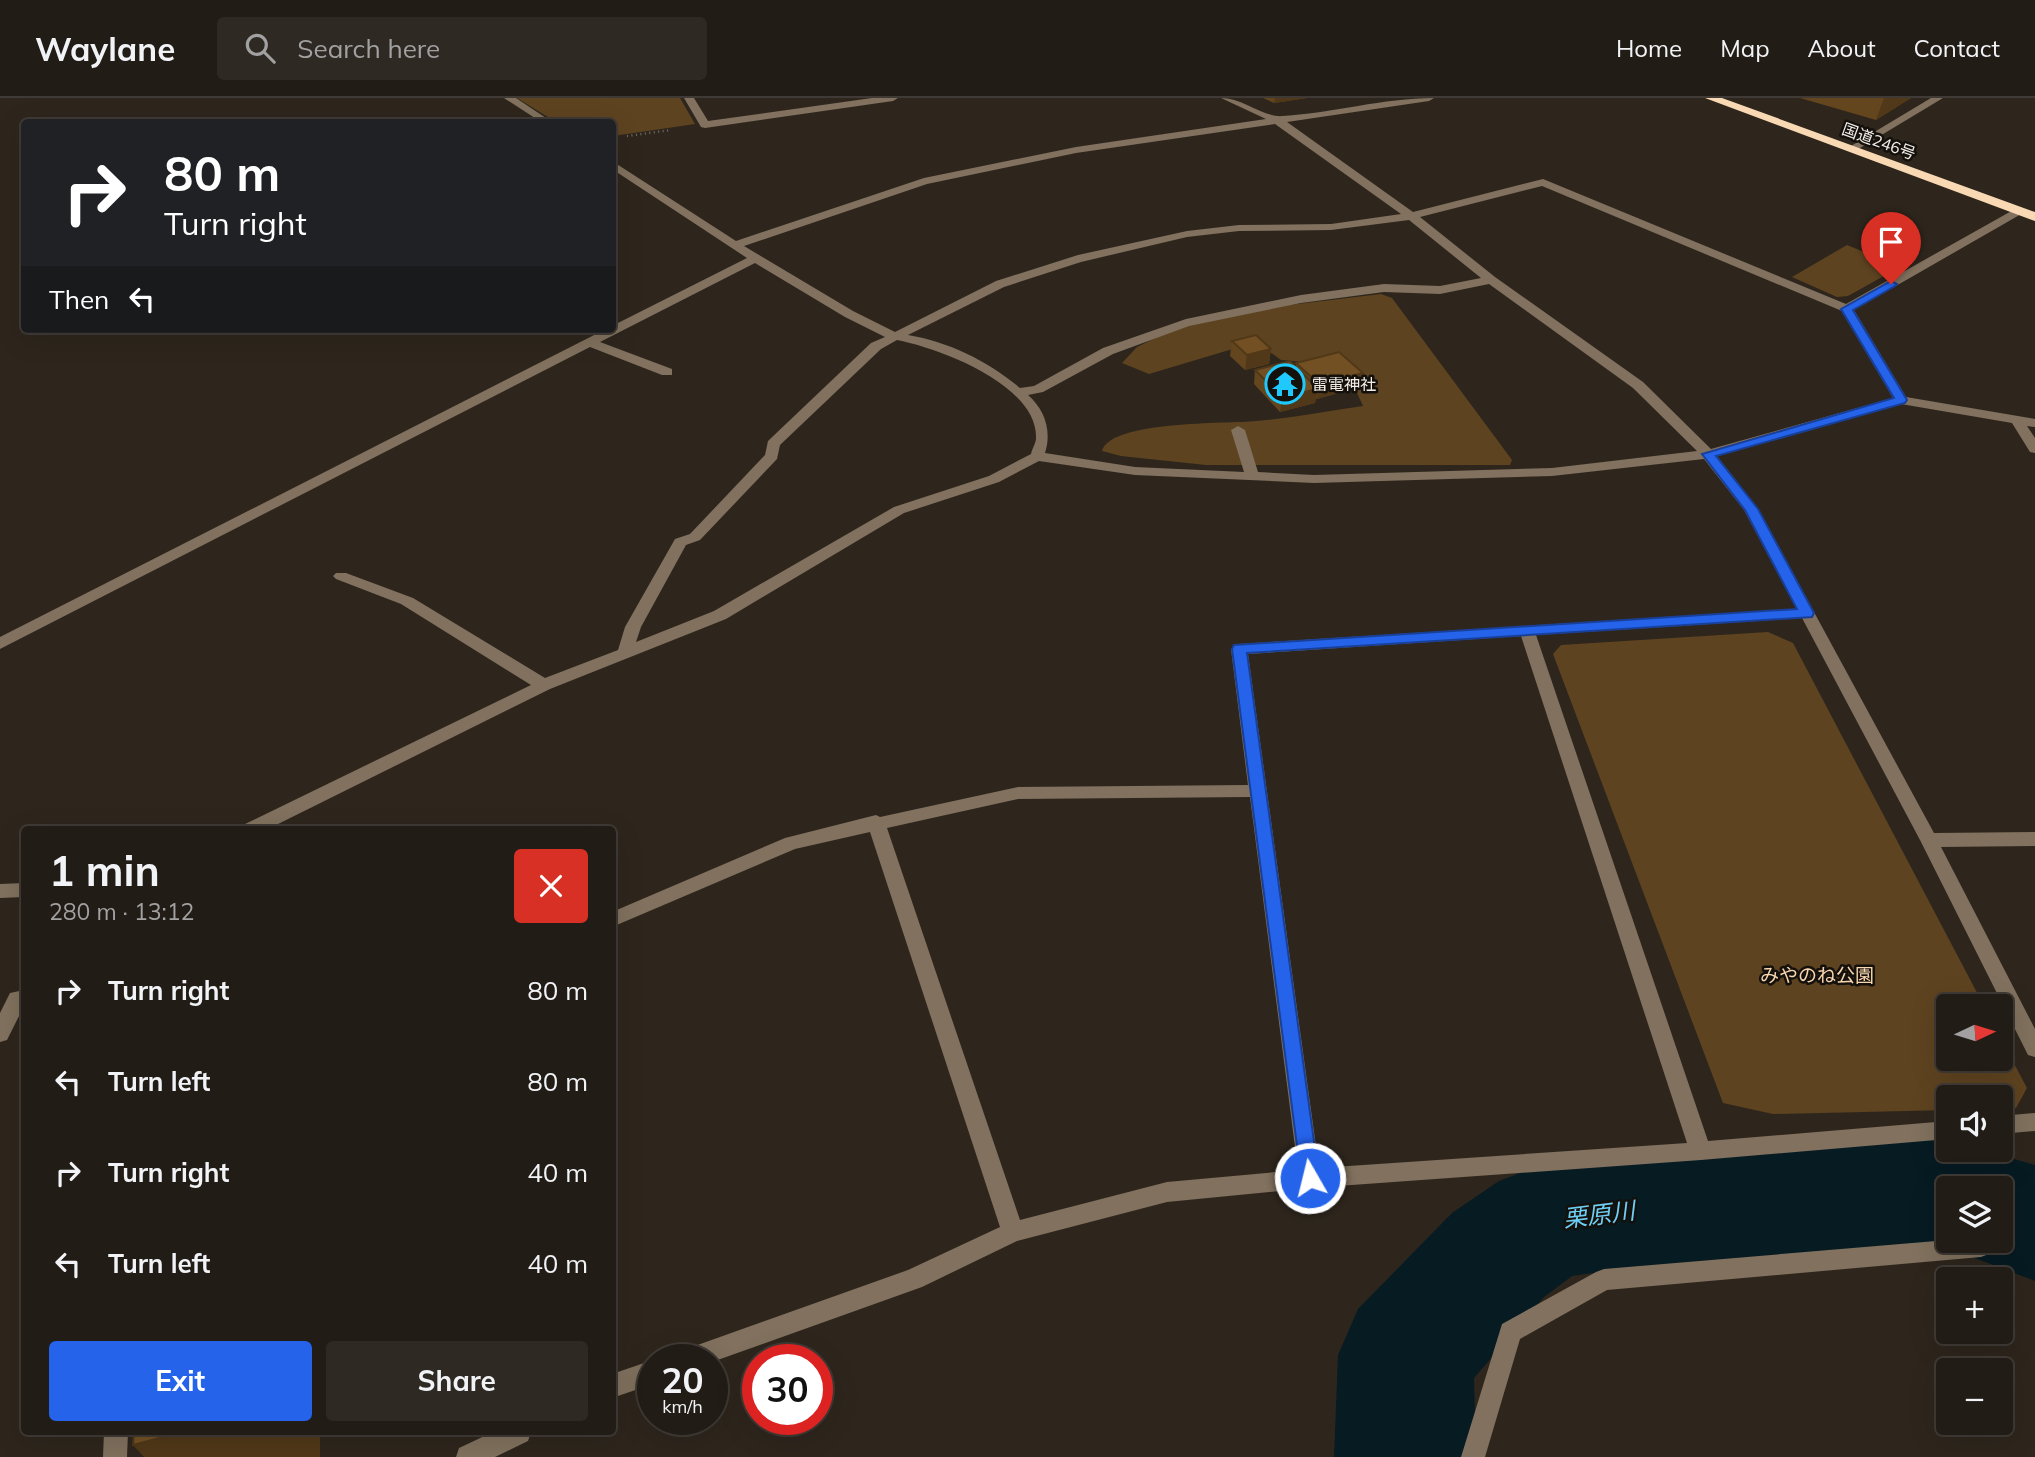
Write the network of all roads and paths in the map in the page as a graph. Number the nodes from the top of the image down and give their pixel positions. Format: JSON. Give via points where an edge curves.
{"nodes":[{"id":1,"x":509,"y":98,"type":"edge"},
{"id":2,"x":689,"y":98,"type":"edge"},
{"id":3,"x":893,"y":98,"type":"edge"},
{"id":4,"x":1226,"y":98,"type":"edge"},
{"id":5,"x":1429,"y":98,"type":"edge"},
{"id":6,"x":1711,"y":98,"type":"edge"},
{"id":7,"x":1938,"y":98,"type":"edge"},
{"id":8,"x":542,"y":119,"type":"edge"},
{"id":9,"x":1277,"y":120,"type":"junction"},
{"id":10,"x":705,"y":125,"type":"junction"},
{"id":11,"x":626,"y":136,"type":"dead end"},
{"id":12,"x":1851,"y":149,"type":"junction"},
{"id":13,"x":616,"y":167,"type":"edge"},
{"id":14,"x":2019,"y":211,"type":"junction"},
{"id":15,"x":1411,"y":216,"type":"junction"},
{"id":16,"x":2035,"y":217,"type":"edge"},
{"id":17,"x":735,"y":245,"type":"junction"},
{"id":18,"x":755,"y":258,"type":"junction"},
{"id":19,"x":1491,"y":280,"type":"junction"},
{"id":20,"x":1847,"y":309,"type":"junction"},
{"id":21,"x":616,"y":331,"type":"edge"},
{"id":22,"x":612,"y":333,"type":"edge"},
{"id":23,"x":894,"y":336,"type":"junction"},
{"id":24,"x":591,"y":344,"type":"junction"},
{"id":25,"x":667,"y":372,"type":"dead end"},
{"id":26,"x":1019,"y":393,"type":"junction"},
{"id":27,"x":1901,"y":400,"type":"junction"},
{"id":28,"x":2017,"y":420,"type":"junction"},
{"id":29,"x":2035,"y":423,"type":"edge"},
{"id":30,"x":1238,"y":430,"type":"dead end"},
{"id":31,"x":2035,"y":449,"type":"edge"},
{"id":32,"x":1709,"y":454,"type":"junction"},
{"id":33,"x":1037,"y":456,"type":"junction"},
{"id":34,"x":1252,"y":476,"type":"junction"},
{"id":35,"x":341,"y":576,"type":"dead end"},
{"id":36,"x":1807,"y":613,"type":"junction"},
{"id":37,"x":1527,"y":631,"type":"junction"},
{"id":38,"x":0,"y":643,"type":"edge"},
{"id":39,"x":625,"y":652,"type":"junction"},
{"id":40,"x":544,"y":685,"type":"junction"},
{"id":41,"x":1257,"y":791,"type":"junction"},
{"id":42,"x":876,"y":822,"type":"junction"},
{"id":43,"x":257,"y":826,"type":"edge"},
{"id":44,"x":2035,"y":839,"type":"edge"},
{"id":45,"x":1929,"y":840,"type":"junction"},
{"id":46,"x":21,"y":890,"type":"edge"},
{"id":47,"x":0,"y":891,"type":"edge"},
{"id":48,"x":616,"y":918,"type":"edge"},
{"id":49,"x":21,"y":998,"type":"edge"},
{"id":50,"x":0,"y":1034,"type":"edge"},
{"id":51,"x":2035,"y":1049,"type":"edge"},
{"id":52,"x":2035,"y":1122,"type":"edge"},
{"id":53,"x":2013,"y":1124,"type":"edge"},
{"id":54,"x":1936,"y":1131,"type":"edge"},
{"id":55,"x":1700,"y":1151,"type":"junction"},
{"id":56,"x":1310,"y":1178,"type":"junction"},
{"id":57,"x":1013,"y":1232,"type":"junction"},
{"id":58,"x":1936,"y":1251,"type":"edge"},
{"id":59,"x":728,"y":1345,"type":"edge"},
{"id":60,"x":637,"y":1377,"type":"edge"},
{"id":61,"x":616,"y":1385,"type":"edge"},
{"id":62,"x":116,"y":1435,"type":"edge"},
{"id":63,"x":513,"y":1435,"type":"edge"},
{"id":64,"x":116,"y":1457,"type":"edge"},
{"id":65,"x":468,"y":1457,"type":"edge"},
{"id":66,"x":1473,"y":1457,"type":"edge"}],
"edges":[{"from":1,"to":8,"type":"street"},
{"from":2,"to":10,"type":"street"},
{"from":3,"to":10,"type":"street"},
{"from":4,"to":9,"type":"street"},
{"from":5,"to":9,"type":"street"},
{"from":6,"to":12,"type":"highway","name":"国道246号"},
{"from":7,"to":12,"type":"street"},
{"from":9,"to":15,"type":"street"},
{"from":9,"to":17,"type":"street","via":[[1076,150],[924,181]]},
{"from":10,"to":11,"type":"path"},
{"from":12,"to":14,"type":"highway","name":"国道246号"},
{"from":13,"to":17,"type":"street"},
{"from":14,"to":16,"type":"highway","name":"国道246号"},
{"from":14,"to":20,"type":"street"},
{"from":15,"to":19,"type":"street"},
{"from":15,"to":20,"type":"street","via":[[1543,182]]},
{"from":15,"to":23,"type":"street","via":[[1331,227],[1187,234],[1000,284]]},
{"from":17,"to":18,"type":"street"},
{"from":18,"to":21,"type":"street"},
{"from":18,"to":23,"type":"street"},
{"from":19,"to":26,"type":"street","via":[[1440,290],[1384,288],[1301,299],[1186,323],[1108,351],[1038,389]]},
{"from":19,"to":32,"type":"street","via":[[1638,385]]},
{"from":20,"to":27,"type":"street"},
{"from":22,"to":24,"type":"street"},
{"from":23,"to":26,"type":"street","via":[[929,342],[964,357],[992,371]]},
{"from":23,"to":39,"type":"street","via":[[876,346],[772,444],[772,456],[695,537],[680,542],[633,627]]},
{"from":24,"to":25,"type":"street"},
{"from":24,"to":38,"type":"street"},
{"from":26,"to":33,"type":"street","via":[[1034,407],[1043,438]]},
{"from":27,"to":28,"type":"street"},
{"from":27,"to":32,"type":"street"},
{"from":28,"to":29,"type":"street"},
{"from":28,"to":31,"type":"street"},
{"from":30,"to":34,"type":"street"},
{"from":32,"to":34,"type":"street","via":[[1552,472],[1314,479]]},
{"from":32,"to":36,"type":"street","via":[[1751,509]]},
{"from":33,"to":34,"type":"street","via":[[1135,471]]},
{"from":33,"to":39,"type":"street","via":[[994,479],[900,510],[720,615]]},
{"from":35,"to":40,"type":"street","via":[[407,601]]},
{"from":36,"to":37,"type":"street"},
{"from":36,"to":45,"type":"street"},
{"from":37,"to":41,"type":"street","via":[[1240,649]]},
{"from":37,"to":55,"type":"street"},
{"from":39,"to":40,"type":"street"},
{"from":40,"to":43,"type":"street"},
{"from":41,"to":42,"type":"street","via":[[1018,793]]},
{"from":41,"to":56,"type":"street"},
{"from":42,"to":48,"type":"street","via":[[791,843]]},
{"from":42,"to":57,"type":"street"},
{"from":44,"to":45,"type":"street"},
{"from":45,"to":51,"type":"street"},
{"from":46,"to":47,"type":"street"},
{"from":49,"to":50,"type":"street"},
{"from":52,"to":53,"type":"street"},
{"from":54,"to":55,"type":"street"},
{"from":55,"to":56,"type":"street"},
{"from":56,"to":57,"type":"street","via":[[1167,1192]]},
{"from":57,"to":59,"type":"street","via":[[915,1279]]},
{"from":58,"to":66,"type":"street","via":[[1604,1280],[1510,1332]]},
{"from":60,"to":61,"type":"street"},
{"from":62,"to":64,"type":"street"},
{"from":63,"to":65,"type":"street"}]}
